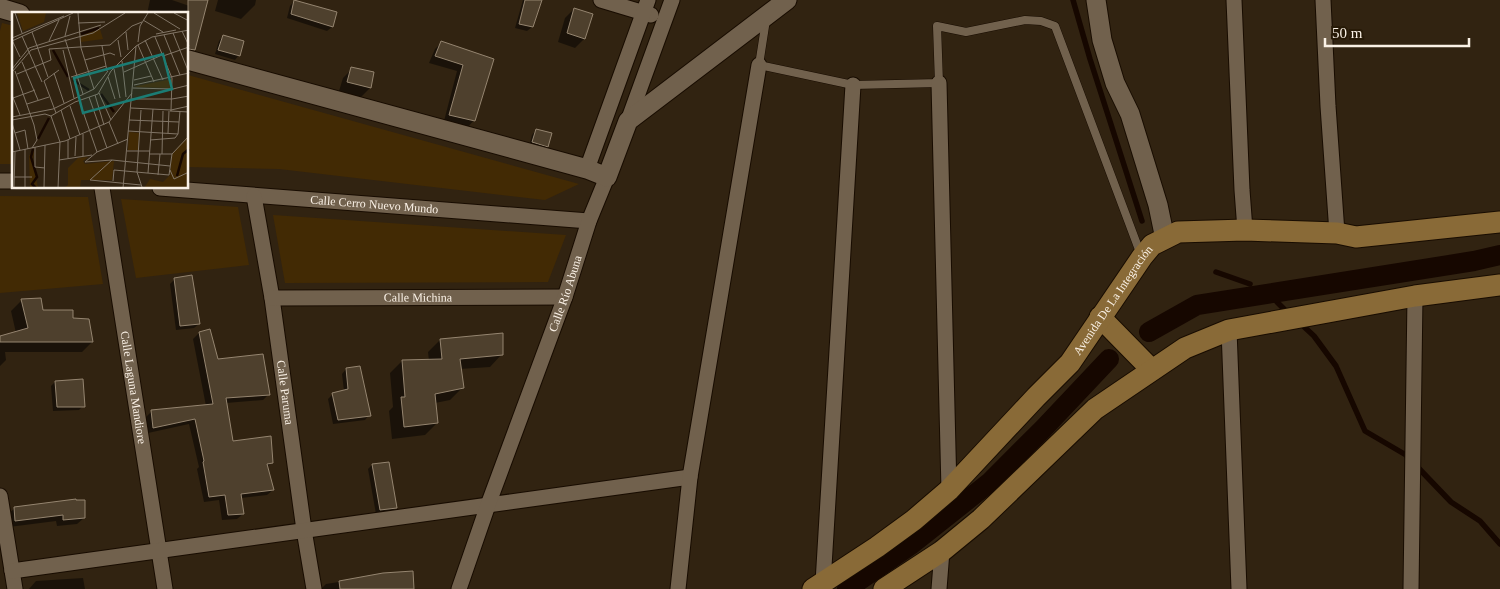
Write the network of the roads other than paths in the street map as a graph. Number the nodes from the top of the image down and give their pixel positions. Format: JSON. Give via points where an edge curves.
{"nodes":[{"id":1,"x":601,"y":0,"type":"edge"},
{"id":2,"x":672,"y":0,"type":"edge"},
{"id":3,"x":787,"y":0,"type":"edge"},
{"id":4,"x":1096,"y":0,"type":"edge"},
{"id":5,"x":1234,"y":0,"type":"edge"},
{"id":6,"x":1323,"y":0,"type":"edge"},
{"id":7,"x":645,"y":6,"type":"edge"},
{"id":8,"x":0,"y":8,"type":"edge"},
{"id":9,"x":13,"y":12,"type":"edge"},
{"id":10,"x":767,"y":15,"type":"junction"},
{"id":11,"x":665,"y":18,"type":"junction"},
{"id":12,"x":189,"y":60,"type":"edge"},
{"id":13,"x":759,"y":66,"type":"junction"},
{"id":14,"x":938,"y":83,"type":"junction"},
{"id":15,"x":853,"y":85,"type":"junction"},
{"id":16,"x":628,"y":121,"type":"junction"},
{"id":17,"x":587,"y":169,"type":"junction"},
{"id":18,"x":607,"y":177,"type":"junction"},
{"id":19,"x":102,"y":189,"type":"edge"},
{"id":20,"x":172,"y":189,"type":"edge"},
{"id":21,"x":254,"y":196,"type":"junction"},
{"id":22,"x":589,"y":221,"type":"junction"},
{"id":23,"x":1500,"y":222,"type":"edge"},
{"id":24,"x":1245,"y":230,"type":"junction"},
{"id":25,"x":1337,"y":233,"type":"junction"},
{"id":26,"x":1165,"y":239,"type":"junction"},
{"id":27,"x":1142,"y":257,"type":"junction"},
{"id":28,"x":1500,"y":285,"type":"edge"},
{"id":29,"x":1415,"y":296,"type":"junction"},
{"id":30,"x":565,"y":297,"type":"junction"},
{"id":31,"x":272,"y":298,"type":"junction"},
{"id":32,"x":1100,"y":317,"type":"junction"},
{"id":33,"x":1229,"y":330,"type":"junction"},
{"id":34,"x":1151,"y":369,"type":"junction"},
{"id":35,"x":690,"y":477,"type":"junction"},
{"id":36,"x":949,"y":490,"type":"junction"},
{"id":37,"x":0,"y":496,"type":"edge"},
{"id":38,"x":488,"y":505,"type":"junction"},
{"id":39,"x":304,"y":530,"type":"junction"},
{"id":40,"x":159,"y":551,"type":"junction"},
{"id":41,"x":942,"y":551,"type":"junction"},
{"id":42,"x":5,"y":555,"type":"edge"},
{"id":43,"x":12,"y":571,"type":"junction"},
{"id":44,"x":818,"y":586,"type":"edge"},
{"id":45,"x":15,"y":589,"type":"edge"},
{"id":46,"x":165,"y":589,"type":"edge"},
{"id":47,"x":314,"y":589,"type":"edge"},
{"id":48,"x":459,"y":589,"type":"edge"},
{"id":49,"x":678,"y":589,"type":"edge"},
{"id":50,"x":884,"y":589,"type":"edge"},
{"id":51,"x":939,"y":589,"type":"edge"},
{"id":52,"x":1239,"y":589,"type":"edge"},
{"id":53,"x":1411,"y":589,"type":"edge"}],
"edges":[{"from":1,"to":7,"type":"street"},
{"from":2,"to":11,"type":"street","name":"Calle Río Abuna"},
{"from":3,"to":10,"type":"street"},
{"from":4,"to":26,"type":"street","via":[[1102,40],[1115,83],[1130,114]]},
{"from":5,"to":24,"type":"street"},
{"from":6,"to":25,"type":"street"},
{"from":7,"to":11,"type":"street"},
{"from":7,"to":17,"type":"street"},
{"from":8,"to":9,"type":"street"},
{"from":10,"to":13,"type":"lane"},
{"from":10,"to":16,"type":"street"},
{"from":11,"to":16,"type":"street","name":"Calle Río Abuna"},
{"from":12,"to":17,"type":"street"},
{"from":13,"to":15,"type":"lane"},
{"from":13,"to":35,"type":"street"},
{"from":14,"to":15,"type":"lane"},
{"from":14,"to":27,"type":"lane","via":[[937,26],[966,32],[1025,20],[1055,26]]},
{"from":14,"to":36,"type":"street"},
{"from":15,"to":44,"type":"street"},
{"from":16,"to":18,"type":"street","name":"Calle Río Abuna"},
{"from":17,"to":18,"type":"street"},
{"from":18,"to":22,"type":"street","name":"Calle Río Abuna"},
{"from":19,"to":40,"type":"street","name":"Calle Laguna Mandiore"},
{"from":20,"to":21,"type":"street","name":"Calle Cerro Nuevo Mundo"},
{"from":21,"to":22,"type":"street","name":"Calle Cerro Nuevo Mundo"},
{"from":21,"to":31,"type":"street","name":"Calle Paruma"},
{"from":22,"to":30,"type":"street","name":"Calle Río Abuna"},
{"from":23,"to":25,"type":"main road","name":"Avenida De La Integración","via":[[1356,237]]},
{"from":24,"to":25,"type":"main road","name":"Avenida De La Integración"},
{"from":24,"to":26,"type":"main road","name":"Avenida De La Integración","via":[[1178,232]]},
{"from":26,"to":27,"type":"main road","name":"Avenida De La Integración","via":[[1152,245]]},
{"from":27,"to":32,"type":"main road","name":"Avenida De La Integración"},
{"from":28,"to":29,"type":"main road"},
{"from":29,"to":33,"type":"main road"},
{"from":29,"to":53,"type":"street"},
{"from":30,"to":31,"type":"street","name":"Calle Michina"},
{"from":30,"to":38,"type":"street","name":"Calle Río Abuna"},
{"from":31,"to":39,"type":"street","name":"Calle Paruma"},
{"from":32,"to":34,"type":"main road"},
{"from":32,"to":36,"type":"main road","name":"Avenida De La Integración","via":[[1070,363]]},
{"from":33,"to":34,"type":"main road","via":[[1184,348]]},
{"from":33,"to":52,"type":"street"},
{"from":34,"to":41,"type":"main road","via":[[1095,409],[981,519]]},
{"from":35,"to":38,"type":"street"},
{"from":35,"to":49,"type":"street"},
{"from":36,"to":44,"type":"main road","name":"Avenida De La Integración","via":[[914,520]]},
{"from":37,"to":42,"type":"street"},
{"from":38,"to":39,"type":"street"},
{"from":38,"to":48,"type":"street","name":"Calle Río Abuna"},
{"from":39,"to":40,"type":"street"},
{"from":39,"to":47,"type":"street","name":"Calle Paruma"},
{"from":40,"to":43,"type":"street"},
{"from":40,"to":46,"type":"street","name":"Calle Laguna Mandiore"},
{"from":41,"to":50,"type":"main road"},
{"from":41,"to":51,"type":"street"},
{"from":42,"to":43,"type":"street"},
{"from":43,"to":45,"type":"street"}]}
